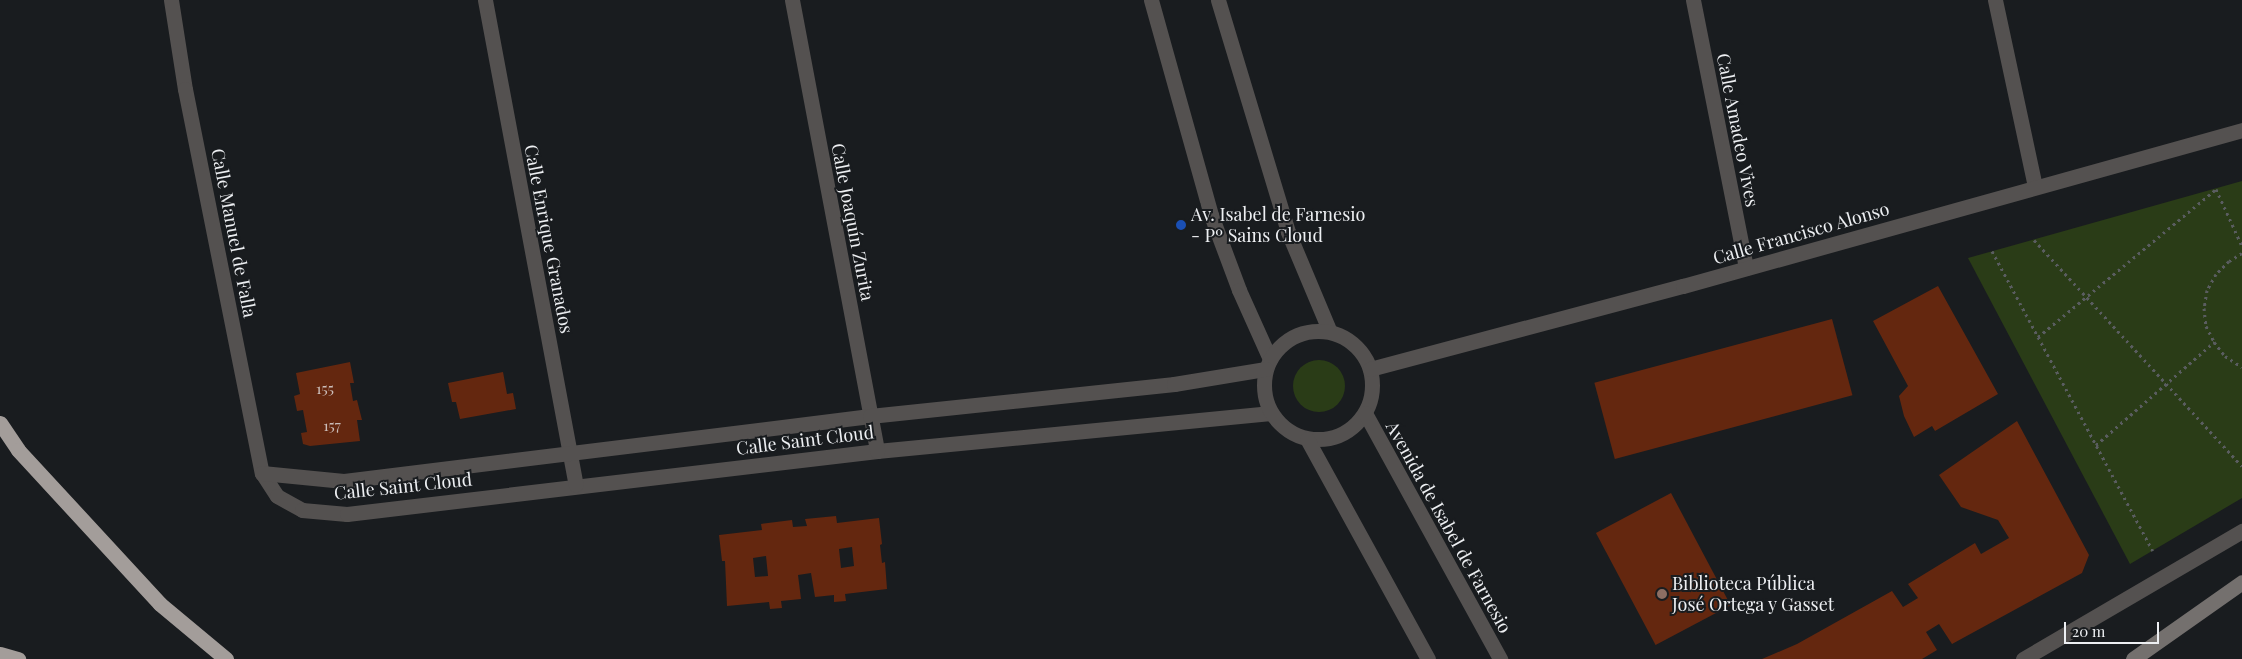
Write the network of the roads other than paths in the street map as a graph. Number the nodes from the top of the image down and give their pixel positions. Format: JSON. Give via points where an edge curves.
{"nodes":[{"id":1,"x":171,"y":0,"type":"edge"},
{"id":2,"x":485,"y":0,"type":"edge"},
{"id":3,"x":792,"y":0,"type":"edge"},
{"id":4,"x":1152,"y":0,"type":"edge"},
{"id":5,"x":1218,"y":0,"type":"edge"},
{"id":6,"x":1693,"y":0,"type":"edge"},
{"id":7,"x":1995,"y":0,"type":"edge"},
{"id":8,"x":2242,"y":130,"type":"edge"},
{"id":9,"x":2035,"y":187,"type":"junction"},
{"id":10,"x":1746,"y":268,"type":"junction"},
{"id":11,"x":1330,"y":332,"type":"junction"},
{"id":12,"x":1268,"y":364,"type":"junction"},
{"id":13,"x":1370,"y":369,"type":"junction"},
{"id":14,"x":1271,"y":412,"type":"junction"},
{"id":15,"x":1365,"y":413,"type":"junction"},
{"id":16,"x":870,"y":416,"type":"junction"},
{"id":17,"x":0,"y":423,"type":"edge"},
{"id":18,"x":1307,"y":439,"type":"junction"},
{"id":19,"x":877,"y":451,"type":"junction"},
{"id":20,"x":571,"y":454,"type":"junction"},
{"id":21,"x":262,"y":473,"type":"junction"},
{"id":22,"x":576,"y":485,"type":"junction"},
{"id":23,"x":2242,"y":531,"type":"edge"},
{"id":24,"x":2242,"y":582,"type":"edge"},
{"id":25,"x":0,"y":654,"type":"edge"},
{"id":26,"x":18,"y":659,"type":"edge"},
{"id":27,"x":226,"y":659,"type":"edge"},
{"id":28,"x":1428,"y":659,"type":"edge"},
{"id":29,"x":1500,"y":659,"type":"edge"},
{"id":30,"x":2023,"y":659,"type":"edge"},
{"id":31,"x":2133,"y":659,"type":"edge"}],
"edges":[{"from":1,"to":21,"type":"street","name":"Calle Manuel de Falla","via":[[185,89]]},
{"from":2,"to":20,"type":"street","name":"Calle Enrique Granados"},
{"from":3,"to":16,"type":"street","name":"Calle Joaquín Zurita"},
{"from":4,"to":12,"type":"street","via":[[1211,215]]},
{"from":5,"to":11,"type":"street","via":[[1288,232]]},
{"from":6,"to":10,"type":"street","name":"Calle Amadeo Vives"},
{"from":7,"to":9,"type":"street"},
{"from":8,"to":9,"type":"street","name":"Calle Francisco Alonso"},
{"from":9,"to":10,"type":"street","name":"Calle Francisco Alonso"},
{"from":10,"to":13,"type":"street","name":"Calle Francisco Alonso"},
{"from":11,"to":12,"type":"street","via":[[1295,335],[1281,345]]},
{"from":11,"to":13,"type":"street","via":[[1362,352]]},
{"from":12,"to":14,"type":"street","via":[[1263,384]]},
{"from":12,"to":16,"type":"street","name":"Calle Saint Cloud","via":[[1174,384]]},
{"from":13,"to":15,"type":"street","via":[[1371,399]]},
{"from":14,"to":18,"type":"street","via":[[1286,430]]},
{"from":14,"to":19,"type":"street","name":"Calle Saint Cloud"},
{"from":15,"to":18,"type":"street","via":[[1340,435]]},
{"from":15,"to":29,"type":"street","name":"Avenida de Isabel de Farnesio"},
{"from":16,"to":19,"type":"street","name":"Calle Joaquín Zurita"},
{"from":16,"to":20,"type":"street","name":"Calle Saint Cloud"},
{"from":17,"to":27,"type":"highway","via":[[18,450],[160,604]]},
{"from":18,"to":28,"type":"street"},
{"from":19,"to":22,"type":"street","name":"Calle Saint Cloud"},
{"from":20,"to":21,"type":"street","name":"Calle Saint Cloud","via":[[344,481]]},
{"from":20,"to":22,"type":"street","name":"Calle Enrique Granados"},
{"from":21,"to":22,"type":"street","name":"Calle Saint Cloud","via":[[277,496],[302,510],[347,514]]},
{"from":23,"to":30,"type":"street"},
{"from":24,"to":31,"type":"street"},
{"from":25,"to":26,"type":"highway"}]}
